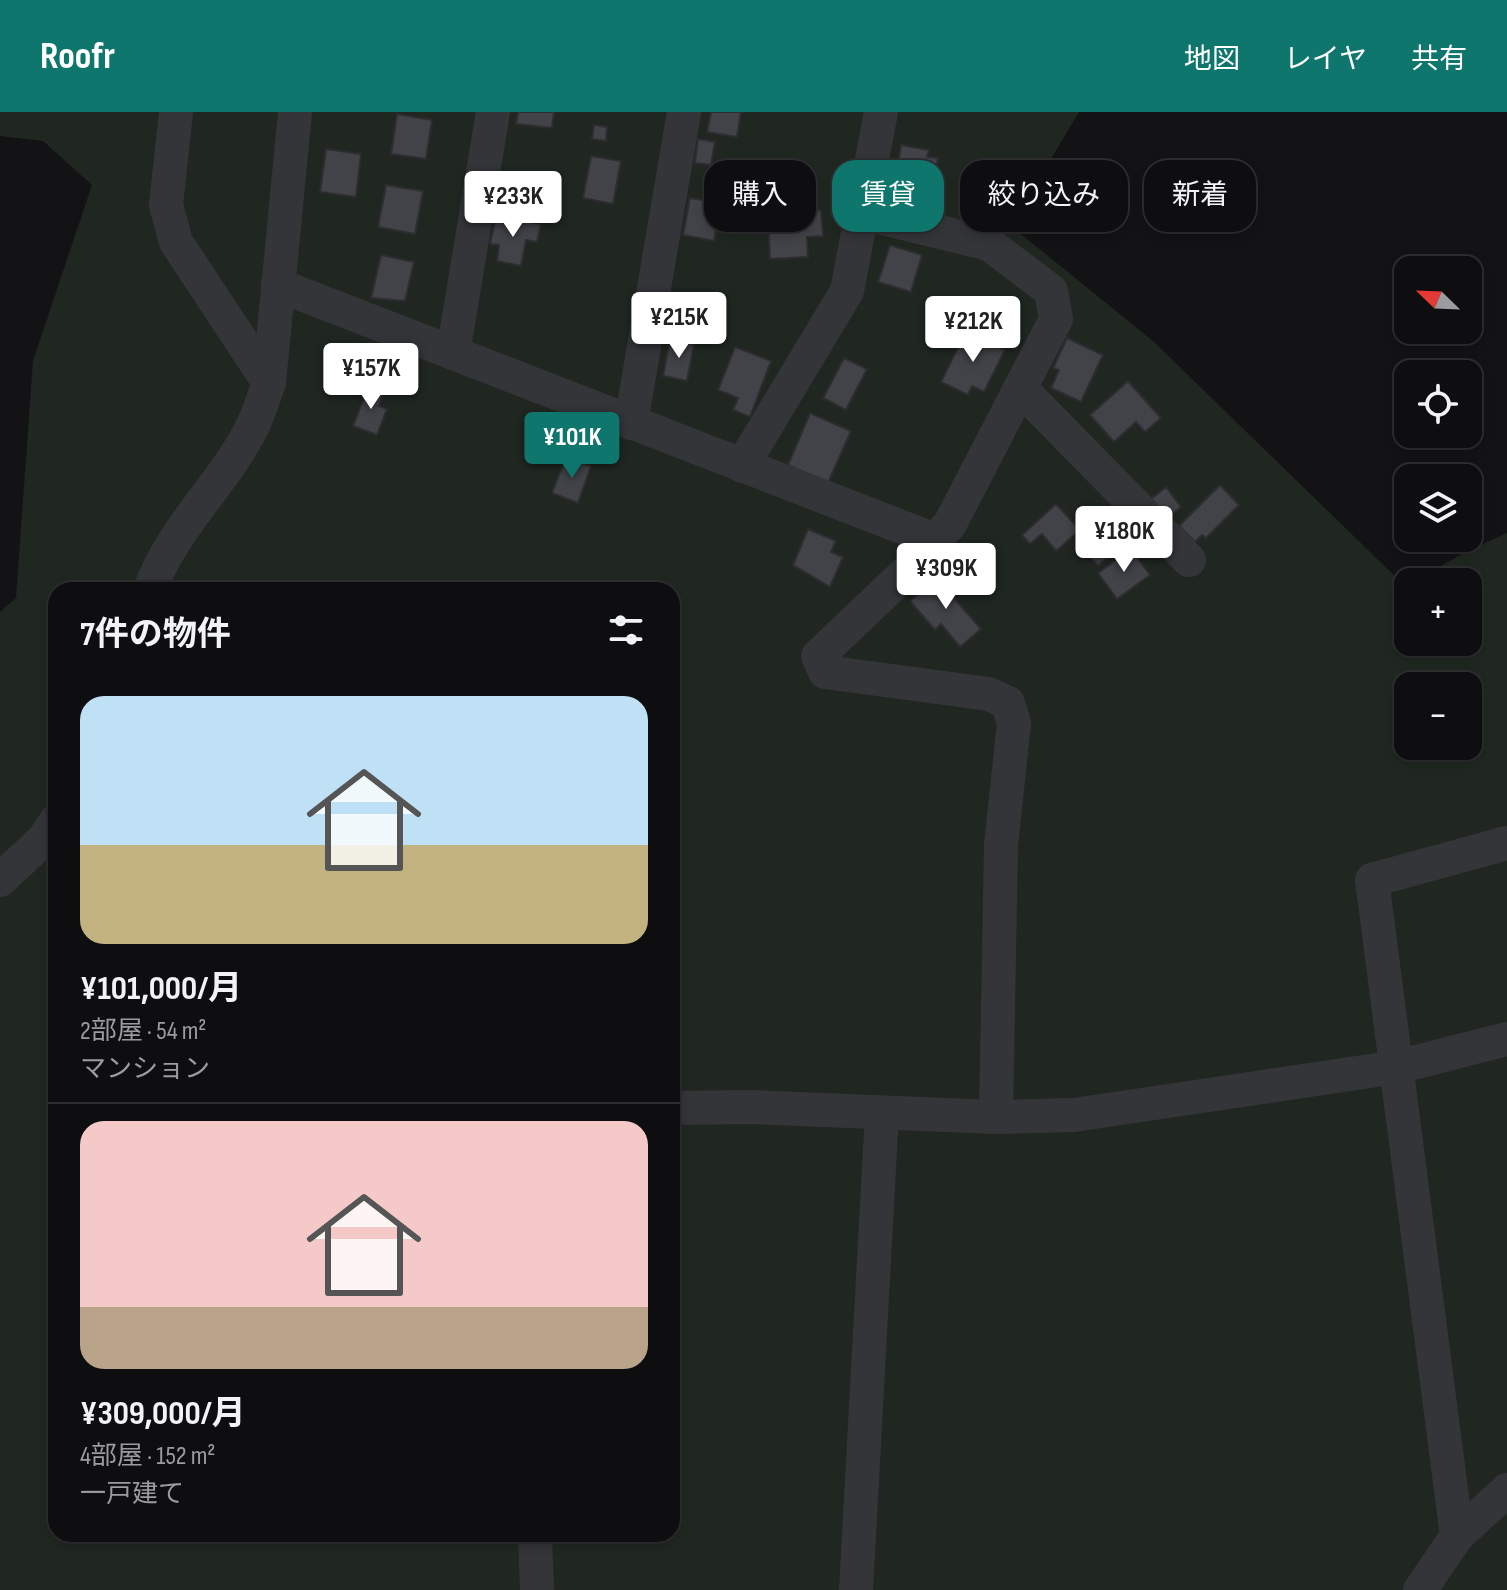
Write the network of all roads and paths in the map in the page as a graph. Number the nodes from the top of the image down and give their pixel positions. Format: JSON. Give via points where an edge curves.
{"nodes":[{"id":1,"x":176,"y":112,"type":"edge"},
{"id":2,"x":295,"y":112,"type":"edge"},
{"id":3,"x":493,"y":112,"type":"edge"},
{"id":4,"x":684,"y":112,"type":"edge"},
{"id":5,"x":881,"y":112,"type":"edge"},
{"id":6,"x":872,"y":160,"type":"edge"},
{"id":7,"x":858,"y":232,"type":"edge"},
{"id":8,"x":940,"y":232,"type":"edge"},
{"id":9,"x":278,"y":285,"type":"junction"},
{"id":10,"x":453,"y":353,"type":"junction"},
{"id":11,"x":269,"y":383,"type":"junction"},
{"id":12,"x":1020,"y":388,"type":"junction"},
{"id":13,"x":631,"y":423,"type":"junction"},
{"id":14,"x":742,"y":466,"type":"junction"},
{"id":15,"x":935,"y":540,"type":"junction"},
{"id":16,"x":1189,"y":560,"type":"dead end"},
{"id":17,"x":153,"y":582,"type":"edge"},
{"id":18,"x":48,"y":833,"type":"edge"},
{"id":19,"x":1507,"y":843,"type":"edge"},
{"id":20,"x":0,"y":880,"type":"edge"},
{"id":21,"x":1507,"y":1039,"type":"edge"},
{"id":22,"x":1397,"y":1067,"type":"junction"},
{"id":23,"x":680,"y":1108,"type":"edge"},
{"id":24,"x":882,"y":1113,"type":"junction"},
{"id":25,"x":996,"y":1117,"type":"junction"},
{"id":26,"x":1507,"y":1490,"type":"edge"},
{"id":27,"x":1457,"y":1536,"type":"junction"},
{"id":28,"x":535,"y":1542,"type":"edge"},
{"id":29,"x":537,"y":1590,"type":"edge"},
{"id":30,"x":856,"y":1590,"type":"edge"},
{"id":31,"x":1420,"y":1590,"type":"edge"}],
"edges":[{"from":1,"to":11,"type":"lane","via":[[166,205],[176,242]]},
{"from":2,"to":9,"type":"lane"},
{"from":3,"to":10,"type":"lane"},
{"from":4,"to":13,"type":"lane"},
{"from":5,"to":6,"type":"lane"},
{"from":7,"to":14,"type":"lane","via":[[847,291]]},
{"from":8,"to":12,"type":"lane","via":[[989,244],[1051,291],[1056,319]]},
{"from":9,"to":10,"type":"lane"},
{"from":9,"to":11,"type":"lane"},
{"from":10,"to":13,"type":"lane"},
{"from":11,"to":17,"type":"lane","via":[[253,425]]},
{"from":12,"to":15,"type":"lane","via":[[950,524]]},
{"from":12,"to":16,"type":"lane"},
{"from":13,"to":14,"type":"lane"},
{"from":14,"to":15,"type":"lane"},
{"from":15,"to":25,"type":"lane","via":[[818,656],[825,672],[989,694],[1008,703],[1014,723],[1001,845]]},
{"from":18,"to":20,"type":"lane"},
{"from":19,"to":22,"type":"lane","via":[[1372,880]]},
{"from":21,"to":22,"type":"lane"},
{"from":22,"to":25,"type":"lane","via":[[1074,1115]]},
{"from":22,"to":27,"type":"lane"},
{"from":23,"to":24,"type":"lane"},
{"from":24,"to":25,"type":"lane"},
{"from":24,"to":30,"type":"lane"},
{"from":26,"to":27,"type":"lane"},
{"from":27,"to":31,"type":"lane"},
{"from":28,"to":29,"type":"lane"}]}
